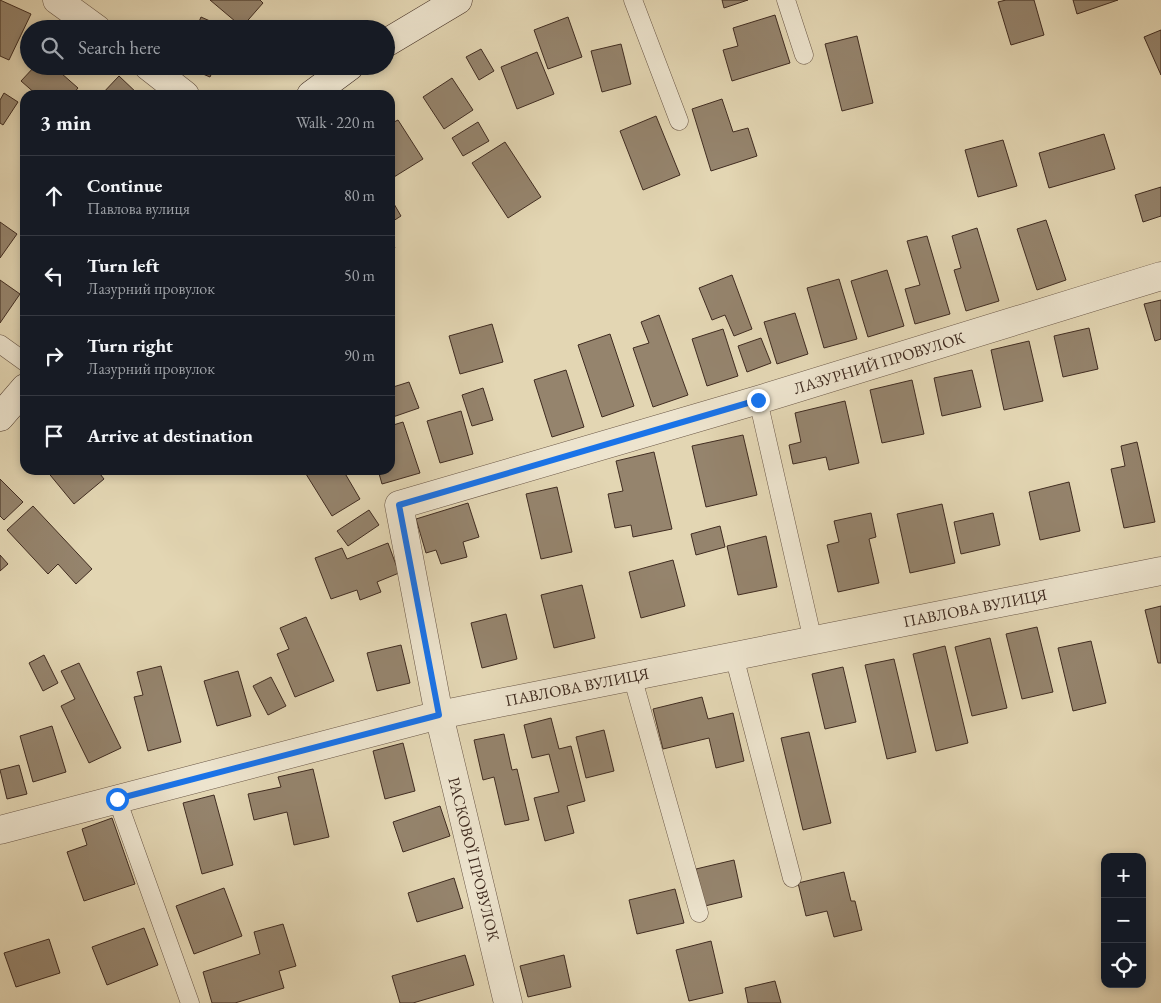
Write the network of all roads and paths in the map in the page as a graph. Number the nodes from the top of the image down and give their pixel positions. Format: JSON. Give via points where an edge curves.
{"nodes":[{"id":1,"x":57,"y":0,"type":"edge"},
{"id":2,"x":458,"y":0,"type":"edge"},
{"id":3,"x":633,"y":0,"type":"edge"},
{"id":4,"x":786,"y":0,"type":"edge"},
{"id":5,"x":85,"y":20,"type":"edge"},
{"id":6,"x":395,"y":38,"type":"edge"},
{"id":7,"x":804,"y":55,"type":"dead end"},
{"id":8,"x":159,"y":75,"type":"edge"},
{"id":9,"x":338,"y":75,"type":"edge"},
{"id":10,"x":179,"y":90,"type":"edge"},
{"id":11,"x":318,"y":90,"type":"edge"},
{"id":12,"x":679,"y":122,"type":"dead end"},
{"id":13,"x":1161,"y":276,"type":"edge"},
{"id":14,"x":0,"y":344,"type":"edge"},
{"id":15,"x":20,"y":358,"type":"edge"},
{"id":16,"x":20,"y":394,"type":"edge"},
{"id":17,"x":758,"y":400,"type":"junction"},
{"id":18,"x":0,"y":417,"type":"edge"},
{"id":19,"x":1161,"y":571,"type":"edge"},
{"id":20,"x":813,"y":640,"type":"junction"},
{"id":21,"x":734,"y":656,"type":"junction"},
{"id":22,"x":632,"y":676,"type":"junction"},
{"id":23,"x":439,"y":715,"type":"junction"},
{"id":24,"x":117,"y":799,"type":"junction"},
{"id":25,"x":0,"y":830,"type":"edge"},
{"id":26,"x":792,"y":878,"type":"dead end"},
{"id":27,"x":699,"y":913,"type":"dead end"},
{"id":28,"x":190,"y":1003,"type":"edge"},
{"id":29,"x":508,"y":1003,"type":"edge"}],
"edges":[{"from":1,"to":5,"type":"street"},
{"from":2,"to":6,"type":"street"},
{"from":3,"to":12,"type":"lane"},
{"from":4,"to":7,"type":"lane"},
{"from":8,"to":10,"type":"street"},
{"from":9,"to":11,"type":"street"},
{"from":13,"to":17,"type":"street","name":"ЛАЗУРНИЙ ПРОВУЛОК"},
{"from":14,"to":15,"type":"lane"},
{"from":16,"to":18,"type":"street"},
{"from":17,"to":20,"type":"lane"},
{"from":17,"to":23,"type":"street","name":"ЛАЗУРНИЙ ПРОВУЛОК","via":[[399,505]]},
{"from":19,"to":20,"type":"street","name":"ПАВЛОВА ВУЛИЦЯ"},
{"from":20,"to":21,"type":"street","name":"ПАВЛОВА ВУЛИЦЯ"},
{"from":21,"to":22,"type":"street","name":"ПАВЛОВА ВУЛИЦЯ"},
{"from":21,"to":26,"type":"lane"},
{"from":22,"to":23,"type":"street","name":"ПАВЛОВА ВУЛИЦЯ"},
{"from":22,"to":27,"type":"lane"},
{"from":23,"to":24,"type":"street","name":"ПАВЛОВА ВУЛИЦЯ"},
{"from":23,"to":29,"type":"street","name":"РАСКОВОЇ ПРОВУЛОК"},
{"from":24,"to":25,"type":"street","name":"ПАВЛОВА ВУЛИЦЯ"},
{"from":24,"to":28,"type":"lane"}]}
